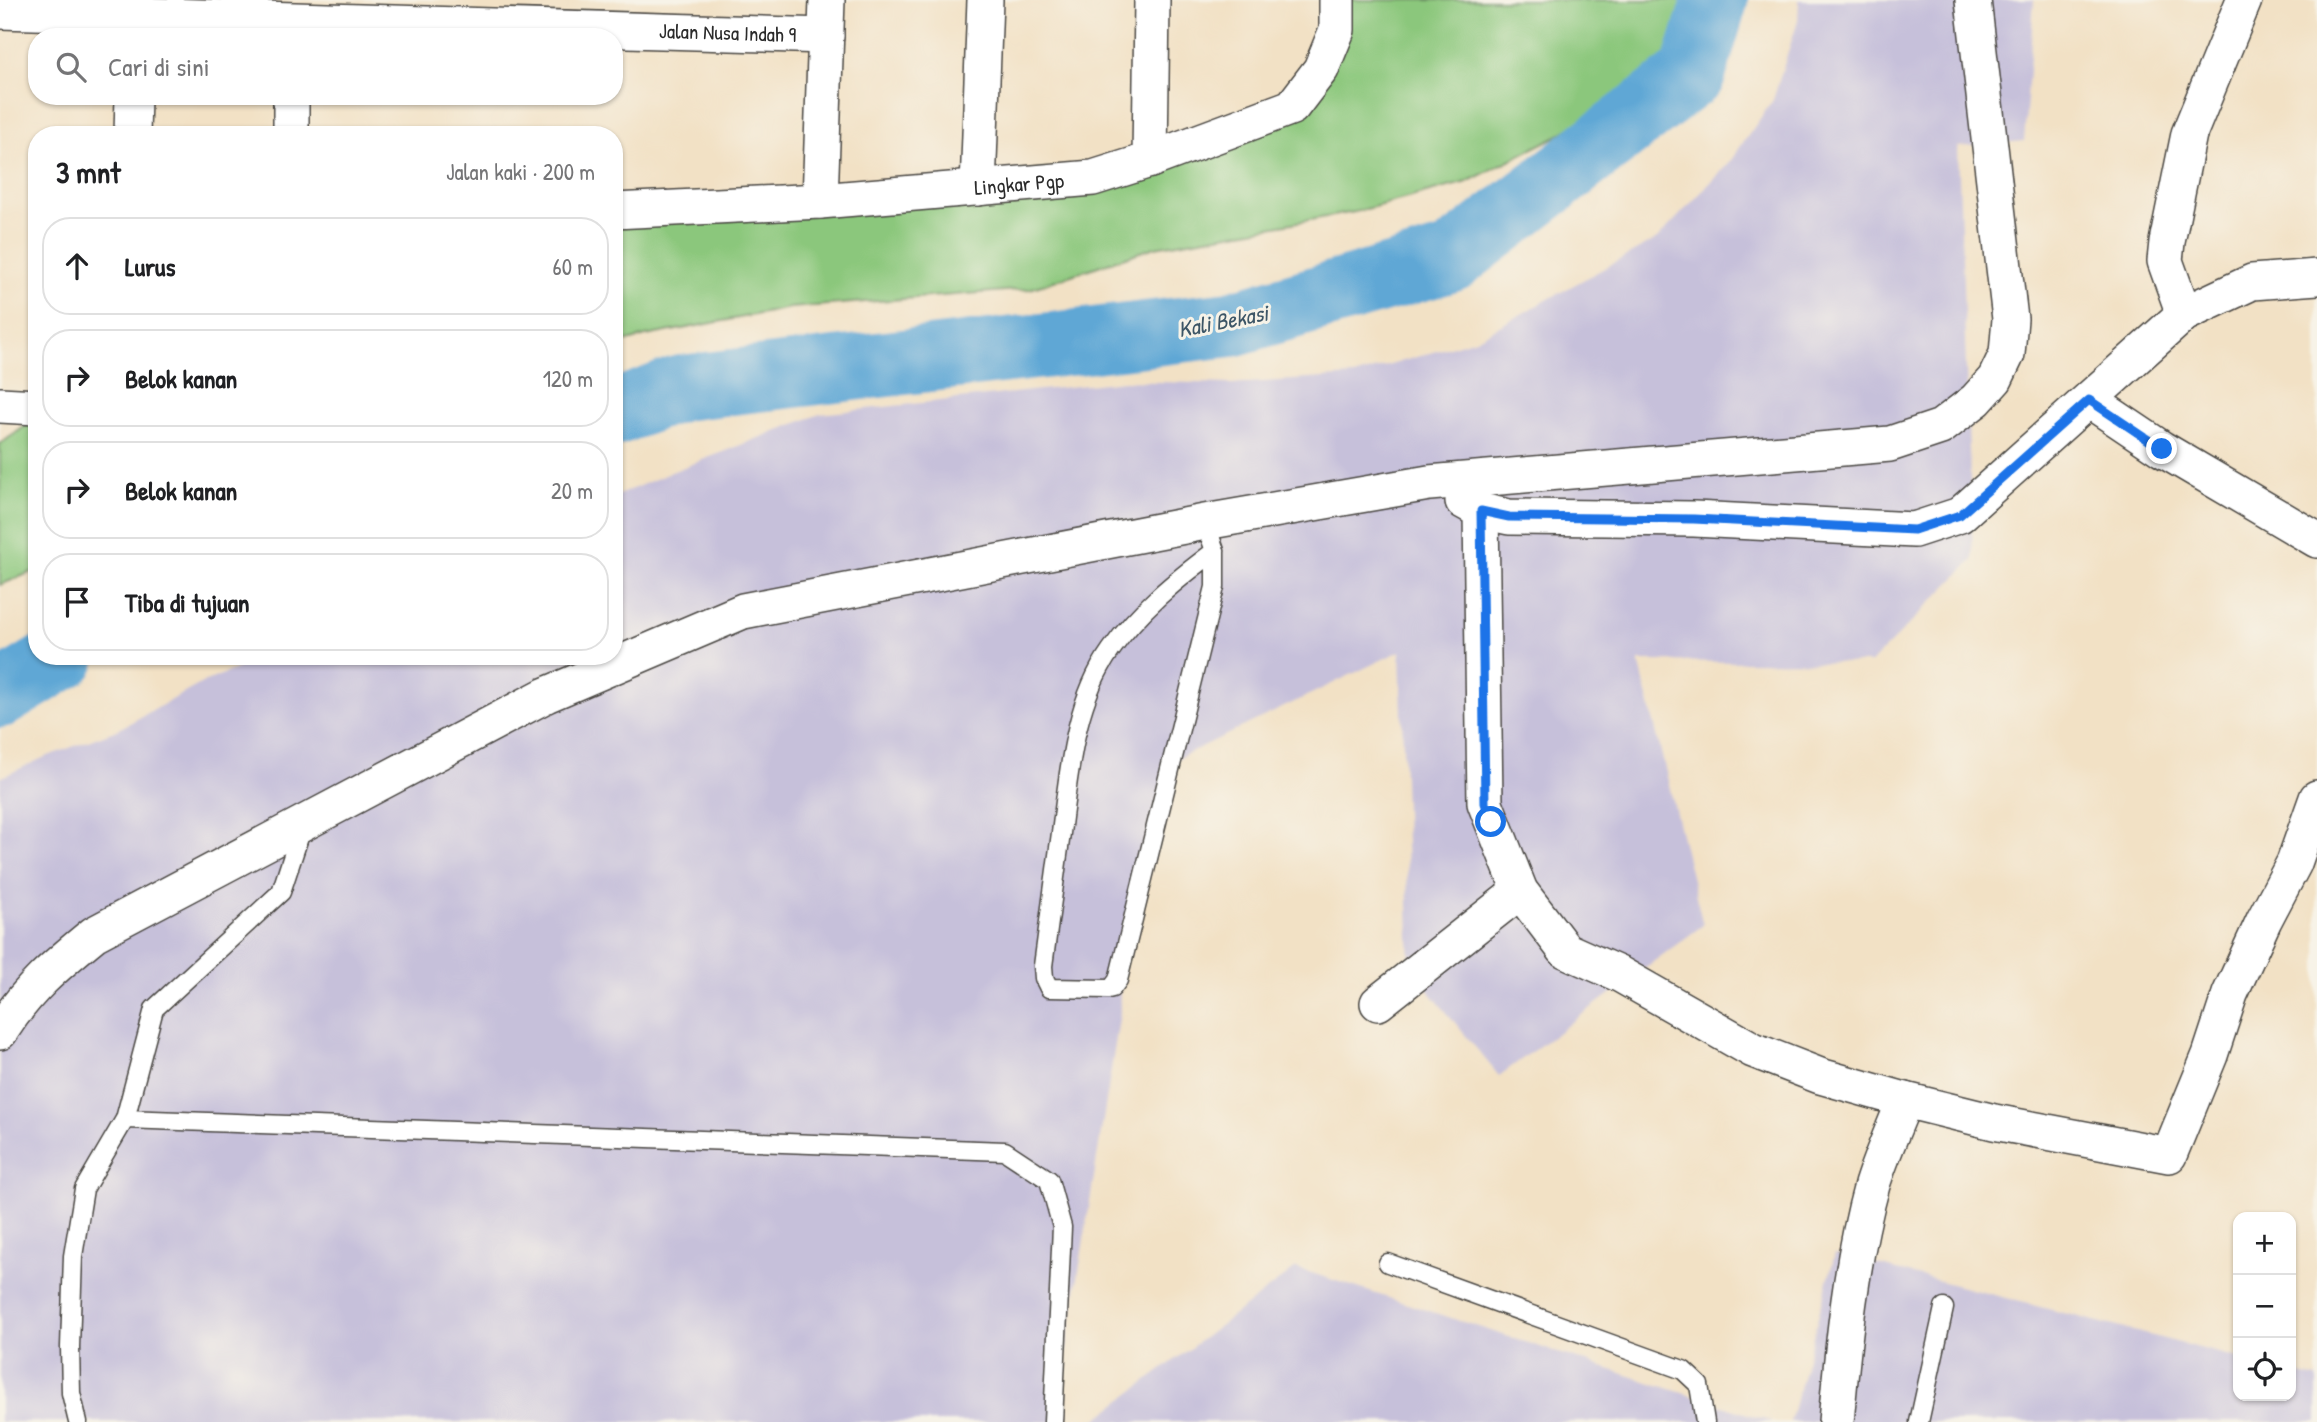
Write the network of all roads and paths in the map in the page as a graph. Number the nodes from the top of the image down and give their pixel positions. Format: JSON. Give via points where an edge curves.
{"nodes":[{"id":1,"x":827,"y":0,"type":"edge"},
{"id":2,"x":985,"y":0,"type":"edge"},
{"id":3,"x":1152,"y":0,"type":"edge"},
{"id":4,"x":1338,"y":0,"type":"edge"},
{"id":5,"x":1973,"y":0,"type":"edge"},
{"id":6,"x":2244,"y":0,"type":"edge"},
{"id":7,"x":0,"y":11,"type":"edge"},
{"id":8,"x":501,"y":13,"type":"edge"},
{"id":9,"x":133,"y":26,"type":"edge"},
{"id":10,"x":292,"y":28,"type":"edge"},
{"id":11,"x":826,"y":36,"type":"junction"},
{"id":12,"x":133,"y":105,"type":"edge"},
{"id":13,"x":291,"y":105,"type":"edge"},
{"id":14,"x":132,"y":126,"type":"edge"},
{"id":15,"x":291,"y":126,"type":"edge"},
{"id":16,"x":1150,"y":160,"type":"junction"},
{"id":17,"x":978,"y":188,"type":"junction"},
{"id":18,"x":820,"y":201,"type":"junction"},
{"id":19,"x":623,"y":211,"type":"edge"},
{"id":20,"x":2317,"y":277,"type":"edge"},
{"id":21,"x":2184,"y":314,"type":"junction"},
{"id":22,"x":2089,"y":400,"type":"junction"},
{"id":23,"x":0,"y":405,"type":"edge"},
{"id":24,"x":28,"y":407,"type":"edge"},
{"id":25,"x":1429,"y":483,"type":"junction"},
{"id":26,"x":1481,"y":511,"type":"junction"},
{"id":27,"x":1210,"y":536,"type":"junction"},
{"id":28,"x":2317,"y":540,"type":"edge"},
{"id":29,"x":623,"y":662,"type":"edge"},
{"id":30,"x":616,"y":665,"type":"edge"},
{"id":31,"x":2317,"y":798,"type":"edge"},
{"id":32,"x":303,"y":824,"type":"junction"},
{"id":33,"x":1520,"y":891,"type":"junction"},
{"id":34,"x":1378,"y":1003,"type":"dead end"},
{"id":35,"x":0,"y":1032,"type":"edge"},
{"id":36,"x":1905,"y":1100,"type":"junction"},
{"id":37,"x":125,"y":1119,"type":"junction"},
{"id":38,"x":1388,"y":1263,"type":"dead end"},
{"id":39,"x":1944,"y":1308,"type":"dead end"},
{"id":40,"x":78,"y":1422,"type":"edge"},
{"id":41,"x":1053,"y":1422,"type":"edge"},
{"id":42,"x":1704,"y":1422,"type":"edge"},
{"id":43,"x":1836,"y":1422,"type":"edge"},
{"id":44,"x":1919,"y":1422,"type":"edge"}],
"edges":[{"from":1,"to":11,"type":"street"},
{"from":2,"to":17,"type":"street"},
{"from":3,"to":16,"type":"street"},
{"from":4,"to":16,"type":"street","name":"Lingkar Pgp","via":[[1337,30],[1321,69],[1292,107]]},
{"from":5,"to":25,"type":"street","via":[[2010,319],[2007,354],[1995,379],[1976,400],[1941,426],[1891,444]]},
{"from":6,"to":21,"type":"street","via":[[2189,134],[2167,242],[2165,261]]},
{"from":7,"to":9,"type":"street","name":"Jalan Nusa Indah 9"},
{"from":8,"to":10,"type":"street","name":"Jalan Nusa Indah 9"},
{"from":8,"to":11,"type":"street","name":"Jalan Nusa Indah 9"},
{"from":9,"to":10,"type":"street","name":"Jalan Nusa Indah 9"},
{"from":11,"to":18,"type":"street"},
{"from":12,"to":14,"type":"street"},
{"from":13,"to":15,"type":"street"},
{"from":16,"to":17,"type":"street","name":"Lingkar Pgp","via":[[1093,178]]},
{"from":17,"to":18,"type":"street","name":"Lingkar Pgp"},
{"from":18,"to":19,"type":"street","name":"Lingkar Pgp"},
{"from":20,"to":21,"type":"street","via":[[2252,282]]},
{"from":21,"to":22,"type":"street"},
{"from":22,"to":26,"type":"street","via":[[1960,515],[1914,530],[1694,519],[1509,517]]},
{"from":22,"to":28,"type":"street","via":[[2162,449]]},
{"from":23,"to":24,"type":"street"},
{"from":25,"to":26,"type":"street"},
{"from":25,"to":27,"type":"street"},
{"from":26,"to":33,"type":"street","via":[[1485,803]]},
{"from":27,"to":27,"type":"lane","via":[[1215,587],[1118,980],[1108,989],[1049,988],[1044,978],[1045,952],[1071,758],[1088,692],[1110,652],[1178,579]]},
{"from":27,"to":29,"type":"street","via":[[743,611]]},
{"from":30,"to":32,"type":"street","via":[[546,695]]},
{"from":31,"to":36,"type":"street","via":[[2294,863],[2230,994],[2169,1155]]},
{"from":32,"to":35,"type":"street","via":[[94,934],[45,974]]},
{"from":32,"to":37,"type":"lane","via":[[281,892],[154,1009]]},
{"from":33,"to":34,"type":"street"},
{"from":33,"to":36,"type":"street","via":[[1565,950],[1621,975],[1753,1050],[1820,1076]]},
{"from":36,"to":43,"type":"street","via":[[1873,1184],[1858,1247]]},
{"from":37,"to":40,"type":"lane","via":[[84,1189],[73,1256],[71,1393]]},
{"from":37,"to":41,"type":"lane","via":[[1005,1150],[1049,1180],[1062,1227]]},
{"from":38,"to":42,"type":"lane","via":[[1683,1370],[1699,1385]]},
{"from":39,"to":44,"type":"lane"}]}
